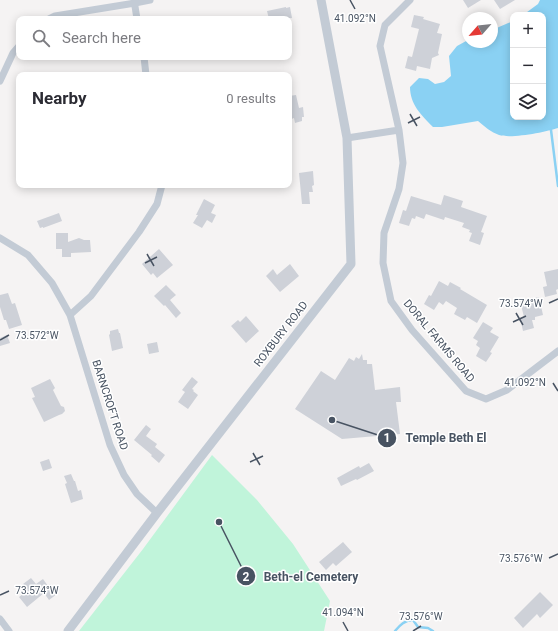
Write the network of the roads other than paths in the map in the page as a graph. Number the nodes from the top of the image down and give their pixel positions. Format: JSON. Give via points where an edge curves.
{"nodes":[{"id":1,"x":150,"y":0,"type":"edge"},
{"id":2,"x":321,"y":0,"type":"edge"},
{"id":3,"x":410,"y":0,"type":"edge"},
{"id":4,"x":134,"y":2,"type":"edge"},
{"id":5,"x":55,"y":16,"type":"edge"},
{"id":6,"x":136,"y":16,"type":"edge"},
{"id":7,"x":16,"y":50,"type":"edge"},
{"id":8,"x":144,"y":60,"type":"edge"},
{"id":9,"x":146,"y":72,"type":"edge"},
{"id":10,"x":0,"y":81,"type":"edge"},
{"id":11,"x":399,"y":130,"type":"junction"},
{"id":12,"x":347,"y":138,"type":"junction"},
{"id":13,"x":161,"y":188,"type":"edge"},
{"id":14,"x":0,"y":238,"type":"edge"},
{"id":15,"x":70,"y":316,"type":"junction"},
{"id":16,"x":558,"y":351,"type":"edge"},
{"id":17,"x":157,"y":513,"type":"junction"},
{"id":18,"x":0,"y":619,"type":"edge"},
{"id":19,"x":9,"y":631,"type":"edge"},
{"id":20,"x":68,"y":631,"type":"edge"}],
"edges":[{"from":1,"to":4,"type":"street"},
{"from":2,"to":12,"type":"street","name":"ROXBURY ROAD"},
{"from":3,"to":11,"type":"street","name":"DORAL FARMS ROAD","via":[[385,25],[380,46]]},
{"from":4,"to":5,"type":"street"},
{"from":4,"to":6,"type":"street"},
{"from":7,"to":10,"type":"street"},
{"from":8,"to":9,"type":"street"},
{"from":11,"to":12,"type":"street"},
{"from":11,"to":16,"type":"street","name":"DORAL FARMS ROAD","via":[[402,163],[399,190],[384,233],[383,263],[391,301],[412,330],[466,391],[486,399],[508,390]]},
{"from":12,"to":17,"type":"street","name":"ROXBURY ROAD","via":[[351,264]]},
{"from":13,"to":15,"type":"street","via":[[156,204],[139,232],[91,296]]},
{"from":14,"to":15,"type":"street","name":"BARNCROFT ROAD","via":[[28,255],[52,283]]},
{"from":15,"to":17,"type":"street","name":"BARNCROFT ROAD","via":[[110,445],[124,475],[137,494]]},
{"from":17,"to":20,"type":"street","name":"ROXBURY ROAD"},
{"from":18,"to":19,"type":"street"}]}
